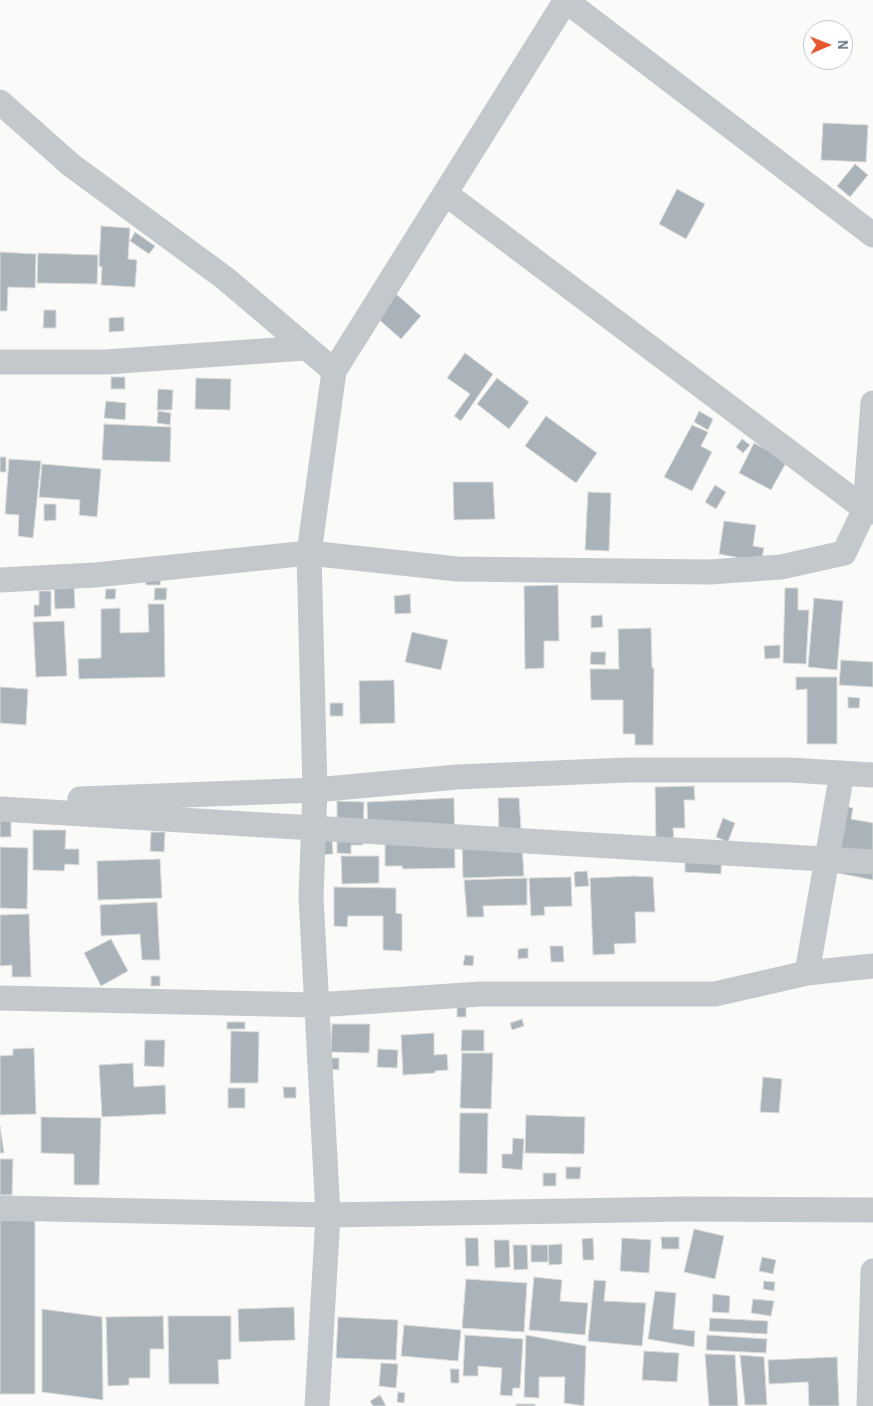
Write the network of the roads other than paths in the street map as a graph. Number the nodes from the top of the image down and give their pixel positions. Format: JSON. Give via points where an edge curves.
{"nodes":[{"id":1,"x":565,"y":0,"type":"edge"},
{"id":2,"x":0,"y":102,"type":"edge"},
{"id":3,"x":446,"y":194,"type":"junction"},
{"id":4,"x":873,"y":235,"type":"edge"},
{"id":5,"x":305,"y":348,"type":"junction"},
{"id":6,"x":0,"y":362,"type":"edge"},
{"id":7,"x":334,"y":371,"type":"junction"},
{"id":8,"x":873,"y":402,"type":"edge"},
{"id":9,"x":869,"y":510,"type":"edge"},
{"id":10,"x":309,"y":553,"type":"junction"},
{"id":11,"x":0,"y":580,"type":"edge"},
{"id":12,"x":842,"y":773,"type":"junction"},
{"id":13,"x":873,"y":775,"type":"edge"},
{"id":14,"x":315,"y":790,"type":"junction"},
{"id":15,"x":0,"y":801,"type":"edge"},
{"id":16,"x":0,"y":809,"type":"edge"},
{"id":17,"x":873,"y":862,"type":"edge"},
{"id":18,"x":873,"y":966,"type":"edge"},
{"id":19,"x":807,"y":973,"type":"junction"},
{"id":20,"x":0,"y":998,"type":"edge"},
{"id":21,"x":316,"y":1005,"type":"junction"},
{"id":22,"x":0,"y":1208,"type":"edge"},
{"id":23,"x":873,"y":1210,"type":"edge"},
{"id":24,"x":328,"y":1215,"type":"junction"},
{"id":25,"x":873,"y":1271,"type":"edge"},
{"id":26,"x":317,"y":1406,"type":"edge"},
{"id":27,"x":869,"y":1406,"type":"edge"}],
"edges":[{"from":1,"to":3,"type":"street"},
{"from":1,"to":4,"type":"street"},
{"from":2,"to":5,"type":"street","via":[[71,165],[226,279]]},
{"from":3,"to":7,"type":"street"},
{"from":3,"to":9,"type":"street"},
{"from":5,"to":6,"type":"street","via":[[106,362]]},
{"from":5,"to":7,"type":"street"},
{"from":7,"to":10,"type":"street"},
{"from":8,"to":9,"type":"street"},
{"from":9,"to":10,"type":"street","via":[[844,553],[781,567],[710,572],[457,569]]},
{"from":10,"to":11,"type":"street","via":[[95,575]]},
{"from":10,"to":14,"type":"street"},
{"from":12,"to":13,"type":"street"},
{"from":12,"to":14,"type":"street","via":[[628,770],[457,777]]},
{"from":12,"to":19,"type":"street"},
{"from":14,"to":15,"type":"street"},
{"from":14,"to":21,"type":"street","via":[[311,898]]},
{"from":16,"to":17,"type":"street"},
{"from":18,"to":19,"type":"street"},
{"from":19,"to":21,"type":"street","via":[[715,994],[481,994]]},
{"from":20,"to":21,"type":"street"},
{"from":21,"to":24,"type":"street"},
{"from":22,"to":24,"type":"street"},
{"from":23,"to":24,"type":"street","via":[[687,1209]]},
{"from":24,"to":26,"type":"street"},
{"from":25,"to":27,"type":"street"}]}
